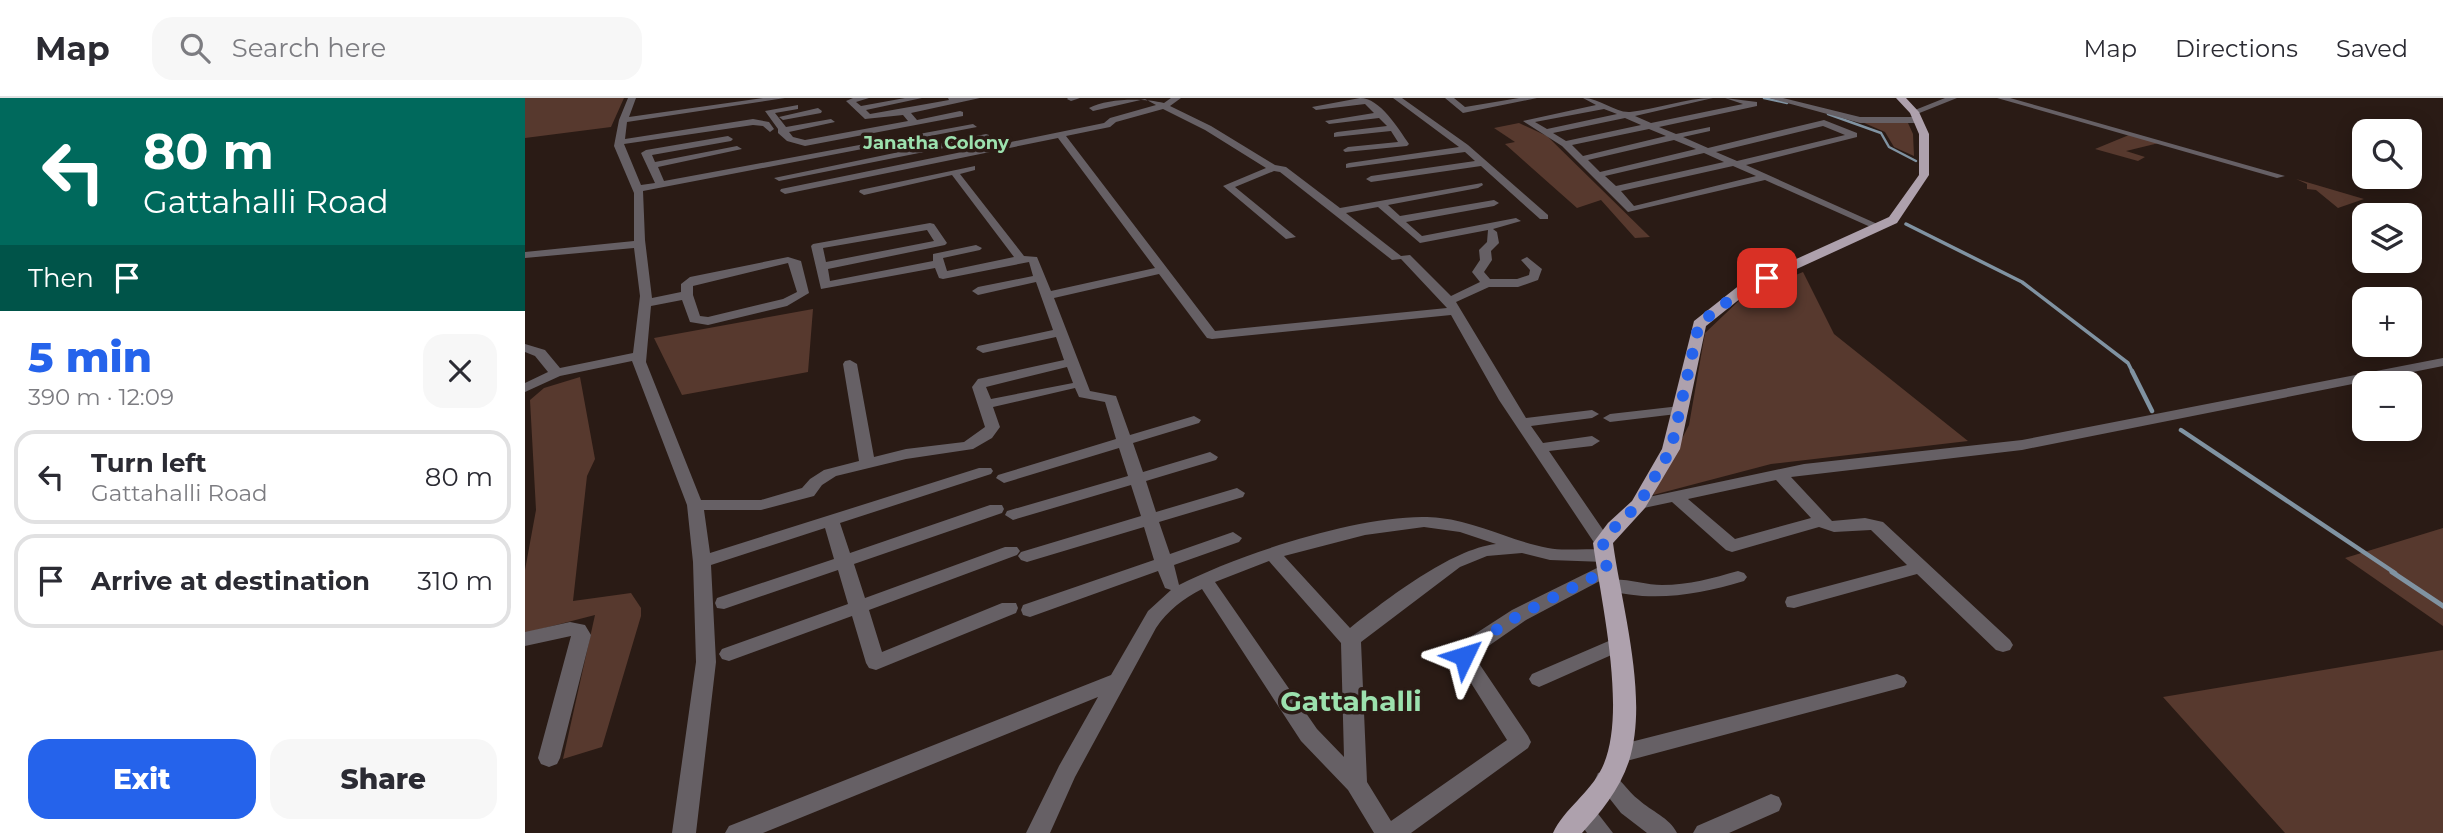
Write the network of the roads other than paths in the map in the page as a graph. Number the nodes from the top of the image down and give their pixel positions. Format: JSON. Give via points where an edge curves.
{"nodes":[{"id":1,"x":632,"y":98,"type":"edge"},
{"id":2,"x":781,"y":98,"type":"edge"},
{"id":3,"x":865,"y":98,"type":"edge"},
{"id":4,"x":918,"y":98,"type":"edge"},
{"id":5,"x":976,"y":98,"type":"edge"},
{"id":6,"x":1141,"y":98,"type":"edge"},
{"id":7,"x":1148,"y":98,"type":"edge"},
{"id":8,"x":1177,"y":98,"type":"edge"},
{"id":9,"x":1397,"y":98,"type":"edge"},
{"id":10,"x":1450,"y":98,"type":"edge"},
{"id":11,"x":1533,"y":98,"type":"edge"},
{"id":12,"x":1709,"y":98,"type":"edge"},
{"id":13,"x":1729,"y":98,"type":"edge"},
{"id":14,"x":1773,"y":98,"type":"edge"},
{"id":15,"x":1788,"y":98,"type":"edge"},
{"id":16,"x":1901,"y":98,"type":"edge"},
{"id":17,"x":1953,"y":98,"type":"edge"},
{"id":18,"x":2001,"y":98,"type":"edge"},
{"id":19,"x":954,"y":100,"type":"edge"},
{"id":20,"x":1366,"y":100,"type":"edge"},
{"id":21,"x":1596,"y":100,"type":"edge"},
{"id":22,"x":1164,"y":106,"type":"junction"},
{"id":23,"x":795,"y":107,"type":"dead end"},
{"id":24,"x":1316,"y":107,"type":"dead end"},
{"id":25,"x":1093,"y":108,"type":"dead end"},
{"id":26,"x":859,"y":109,"type":"junction"},
{"id":27,"x":818,"y":111,"type":"dead end"},
{"id":28,"x":905,"y":112,"type":"junction"},
{"id":29,"x":960,"y":114,"type":"dead end"},
{"id":30,"x":1382,"y":115,"type":"junction"},
{"id":31,"x":1626,"y":115,"type":"junction"},
{"id":32,"x":1915,"y":116,"type":"junction"},
{"id":33,"x":773,"y":118,"type":"junction"},
{"id":34,"x":623,"y":120,"type":"junction"},
{"id":35,"x":1329,"y":121,"type":"dead end"},
{"id":36,"x":831,"y":122,"type":"dead end"},
{"id":37,"x":915,"y":122,"type":"junction"},
{"id":38,"x":1649,"y":125,"type":"junction"},
{"id":39,"x":973,"y":127,"type":"dead end"},
{"id":40,"x":1394,"y":128,"type":"junction"},
{"id":41,"x":770,"y":129,"type":"dead end"},
{"id":42,"x":1707,"y":129,"type":"dead end"},
{"id":43,"x":781,"y":131,"type":"junction"},
{"id":44,"x":866,"y":132,"type":"junction"},
{"id":45,"x":1545,"y":132,"type":"junction"},
{"id":46,"x":1060,"y":135,"type":"junction"},
{"id":47,"x":1338,"y":135,"type":"dead end"},
{"id":48,"x":986,"y":137,"type":"dead end"},
{"id":49,"x":1674,"y":137,"type":"junction"},
{"id":50,"x":728,"y":139,"type":"dead end"},
{"id":51,"x":619,"y":142,"type":"junction"},
{"id":52,"x":1565,"y":144,"type":"junction"},
{"id":53,"x":879,"y":145,"type":"junction"},
{"id":54,"x":737,"y":149,"type":"dead end"},
{"id":55,"x":1467,"y":149,"type":"junction"},
{"id":56,"x":1348,"y":150,"type":"dead end"},
{"id":57,"x":1706,"y":150,"type":"junction"},
{"id":58,"x":889,"y":156,"type":"junction"},
{"id":59,"x":1581,"y":159,"type":"junction"},
{"id":60,"x":747,"y":160,"type":"dead end"},
{"id":61,"x":1483,"y":163,"type":"junction"},
{"id":62,"x":1735,"y":163,"type":"junction"},
{"id":63,"x":650,"y":166,"type":"junction"},
{"id":64,"x":1349,"y":166,"type":"dead end"},
{"id":65,"x":900,"y":168,"type":"junction"},
{"id":66,"x":972,"y":168,"type":"dead end"},
{"id":67,"x":1273,"y":168,"type":"junction"},
{"id":68,"x":954,"y":172,"type":"junction"},
{"id":69,"x":1598,"y":175,"type":"junction"},
{"id":70,"x":1497,"y":176,"type":"junction"},
{"id":71,"x":2280,"y":176,"type":"dead end"},
{"id":72,"x":1766,"y":177,"type":"junction"},
{"id":73,"x":779,"y":178,"type":"dead end"},
{"id":74,"x":1371,"y":179,"type":"dead end"},
{"id":75,"x":659,"y":181,"type":"junction"},
{"id":76,"x":913,"y":181,"type":"junction"},
{"id":77,"x":1478,"y":185,"type":"dead end"},
{"id":78,"x":638,"y":189,"type":"junction"},
{"id":79,"x":1614,"y":190,"type":"junction"},
{"id":80,"x":785,"y":191,"type":"dead end"},
{"id":81,"x":864,"y":192,"type":"dead end"},
{"id":82,"x":1390,"y":192,"type":"dead end"},
{"id":83,"x":1494,"y":203,"type":"dead end"},
{"id":84,"x":1380,"y":204,"type":"junction"},
{"id":85,"x":1632,"y":210,"type":"junction"},
{"id":86,"x":1337,"y":212,"type":"junction"},
{"id":87,"x":1544,"y":217,"type":"dead end"},
{"id":88,"x":1397,"y":220,"type":"junction"},
{"id":89,"x":1516,"y":221,"type":"dead end"},
{"id":90,"x":1644,"y":221,"type":"dead end"},
{"id":91,"x":1879,"y":227,"type":"junction"},
{"id":92,"x":1492,"y":232,"type":"dead end"},
{"id":93,"x":1290,"y":237,"type":"dead end"},
{"id":94,"x":640,"y":243,"type":"junction"},
{"id":95,"x":976,"y":248,"type":"dead end"},
{"id":96,"x":525,"y":254,"type":"edge"},
{"id":97,"x":1021,"y":259,"type":"junction"},
{"id":98,"x":1527,"y":260,"type":"dead end"},
{"id":99,"x":938,"y":264,"type":"junction"},
{"id":100,"x":821,"y":267,"type":"junction"},
{"id":101,"x":1161,"y":270,"type":"junction"},
{"id":102,"x":1040,"y":278,"type":"junction"},
{"id":103,"x":1487,"y":283,"type":"junction"},
{"id":104,"x":687,"y":291,"type":"junction"},
{"id":105,"x":978,"y":291,"type":"dead end"},
{"id":106,"x":1047,"y":296,"type":"junction"},
{"id":107,"x":646,"y":300,"type":"junction"},
{"id":108,"x":1452,"y":306,"type":"junction"},
{"id":109,"x":1061,"y":332,"type":"junction"},
{"id":110,"x":525,"y":348,"type":"edge"},
{"id":111,"x":983,"y":349,"type":"dead end"},
{"id":112,"x":638,"y":356,"type":"junction"},
{"id":113,"x":1072,"y":362,"type":"junction"},
{"id":114,"x":2443,"y":362,"type":"edge"},
{"id":115,"x":851,"y":364,"type":"dead end"},
{"id":116,"x":556,"y":373,"type":"junction"},
{"id":117,"x":1069,"y":386,"type":"dead end"},
{"id":118,"x":525,"y":388,"type":"edge"},
{"id":119,"x":985,"y":405,"type":"junction"},
{"id":120,"x":1680,"y":410,"type":"junction"},
{"id":121,"x":1593,"y":414,"type":"dead end"},
{"id":122,"x":1610,"y":418,"type":"dead end"},
{"id":123,"x":1194,"y":420,"type":"dead end"},
{"id":124,"x":1521,"y":423,"type":"junction"},
{"id":125,"x":1126,"y":439,"type":"junction"},
{"id":126,"x":1592,"y":441,"type":"dead end"},
{"id":127,"x":1538,"y":448,"type":"junction"},
{"id":128,"x":1210,"y":457,"type":"dead end"},
{"id":129,"x":867,"y":463,"type":"junction"},
{"id":130,"x":985,"y":471,"type":"dead end"},
{"id":131,"x":1780,"y":474,"type":"junction"},
{"id":132,"x":1004,"y":478,"type":"dead end"},
{"id":133,"x":1138,"y":478,"type":"junction"},
{"id":134,"x":1237,"y":493,"type":"dead end"},
{"id":135,"x":1676,"y":497,"type":"junction"},
{"id":136,"x":1639,"y":504,"type":"junction"},
{"id":137,"x":695,"y":505,"type":"junction"},
{"id":138,"x":1150,"y":517,"type":"junction"},
{"id":139,"x":831,"y":520,"type":"junction"},
{"id":140,"x":1821,"y":522,"type":"junction"},
{"id":141,"x":1233,"y":538,"type":"dead end"},
{"id":142,"x":1522,"y":547,"type":"junction"},
{"id":143,"x":1273,"y":555,"type":"junction"},
{"id":144,"x":702,"y":562,"type":"junction"},
{"id":145,"x":844,"y":562,"type":"junction"},
{"id":146,"x":1165,"y":563,"type":"junction"},
{"id":147,"x":1606,"y":564,"type":"junction"},
{"id":148,"x":1921,"y":567,"type":"junction"},
{"id":149,"x":1738,"y":577,"type":"dead end"},
{"id":150,"x":1204,"y":579,"type":"junction"},
{"id":151,"x":1171,"y":584,"type":"dead end"},
{"id":152,"x":1794,"y":601,"type":"dead end"},
{"id":153,"x":724,"y":603,"type":"dead end"},
{"id":154,"x":858,"y":607,"type":"junction"},
{"id":155,"x":1009,"y":608,"type":"dead end"},
{"id":156,"x":1030,"y":610,"type":"dead end"},
{"id":157,"x":525,"y":639,"type":"edge"},
{"id":158,"x":1351,"y":641,"type":"junction"},
{"id":159,"x":1618,"y":644,"type":"junction"},
{"id":160,"x":2003,"y":645,"type":"dead end"},
{"id":161,"x":729,"y":654,"type":"dead end"},
{"id":162,"x":1539,"y":679,"type":"dead end"},
{"id":163,"x":1118,"y":681,"type":"junction"},
{"id":164,"x":1897,"y":682,"type":"dead end"},
{"id":165,"x":1619,"y":754,"type":"junction"},
{"id":166,"x":549,"y":758,"type":"dead end"},
{"id":167,"x":1607,"y":780,"type":"junction"},
{"id":168,"x":1356,"y":783,"type":"junction"},
{"id":169,"x":1771,"y":804,"type":"dead end"},
{"id":170,"x":1584,"y":813,"type":"junction"},
{"id":171,"x":684,"y":833,"type":"edge"},
{"id":172,"x":737,"y":833,"type":"edge"},
{"id":173,"x":1038,"y":833,"type":"edge"},
{"id":174,"x":1386,"y":833,"type":"edge"},
{"id":175,"x":1393,"y":833,"type":"edge"},
{"id":176,"x":1566,"y":833,"type":"edge"},
{"id":177,"x":1601,"y":833,"type":"edge"},
{"id":178,"x":1665,"y":833,"type":"edge"},
{"id":179,"x":1705,"y":833,"type":"edge"}],
"edges":[{"from":1,"to":34,"type":"street"},
{"from":2,"to":34,"type":"street"},
{"from":3,"to":26,"type":"street","via":[[850,101]]},
{"from":4,"to":26,"type":"street"},
{"from":5,"to":19,"type":"street"},
{"from":6,"to":25,"type":"street"},
{"from":7,"to":22,"type":"street"},
{"from":8,"to":22,"type":"street"},
{"from":9,"to":55,"type":"street"},
{"from":10,"to":11,"type":"street","via":[[1463,110]]},
{"from":12,"to":31,"type":"street"},
{"from":13,"to":38,"type":"street","via":[[1754,104]]},
{"from":14,"to":32,"type":"street","via":[[1860,120]]},
{"from":15,"to":32,"type":"street","via":[[1861,117]]},
{"from":16,"to":32,"type":"main road"},
{"from":17,"to":32,"type":"street"},
{"from":18,"to":71,"type":"street"},
{"from":19,"to":28,"type":"street"},
{"from":20,"to":24,"type":"street"},
{"from":20,"to":30,"type":"street"},
{"from":21,"to":31,"type":"street"},
{"from":21,"to":45,"type":"street","via":[[1527,121]]},
{"from":22,"to":46,"type":"street"},
{"from":22,"to":67,"type":"street"},
{"from":23,"to":33,"type":"street","via":[[769,111]]},
{"from":26,"to":28,"type":"street","via":[[872,117]]},
{"from":27,"to":33,"type":"street"},
{"from":28,"to":37,"type":"street"},
{"from":29,"to":37,"type":"street"},
{"from":30,"to":35,"type":"street"},
{"from":30,"to":40,"type":"street"},
{"from":31,"to":38,"type":"street"},
{"from":31,"to":45,"type":"street"},
{"from":32,"to":91,"type":"main road","via":[[1924,134],[1924,175],[1893,220]]},
{"from":33,"to":43,"type":"street"},
{"from":34,"to":51,"type":"street"},
{"from":36,"to":43,"type":"street"},
{"from":37,"to":44,"type":"street"},
{"from":38,"to":49,"type":"street"},
{"from":38,"to":52,"type":"street"},
{"from":39,"to":53,"type":"street"},
{"from":40,"to":47,"type":"street"},
{"from":40,"to":56,"type":"street","via":[[1404,144]]},
{"from":41,"to":51,"type":"street","via":[[753,122]]},
{"from":42,"to":49,"type":"street"},
{"from":43,"to":44,"type":"street","via":[[805,143]]},
{"from":44,"to":53,"type":"street"},
{"from":45,"to":52,"type":"street"},
{"from":46,"to":65,"type":"street"},
{"from":46,"to":101,"type":"street"},
{"from":48,"to":58,"type":"street"},
{"from":49,"to":57,"type":"street"},
{"from":49,"to":59,"type":"street"},
{"from":50,"to":63,"type":"street","via":[[646,153]]},
{"from":51,"to":78,"type":"street"},
{"from":52,"to":59,"type":"street"},
{"from":53,"to":58,"type":"street"},
{"from":53,"to":75,"type":"street"},
{"from":54,"to":63,"type":"street"},
{"from":55,"to":61,"type":"street"},
{"from":55,"to":64,"type":"street"},
{"from":57,"to":62,"type":"street"},
{"from":57,"to":62,"type":"street","via":[[1824,123],[1854,135]]},
{"from":57,"to":69,"type":"street"},
{"from":58,"to":65,"type":"street"},
{"from":58,"to":73,"type":"street"},
{"from":59,"to":69,"type":"street"},
{"from":60,"to":75,"type":"street"},
{"from":61,"to":70,"type":"street"},
{"from":61,"to":74,"type":"street"},
{"from":62,"to":72,"type":"street"},
{"from":62,"to":79,"type":"street"},
{"from":63,"to":75,"type":"street"},
{"from":65,"to":76,"type":"street"},
{"from":65,"to":80,"type":"street"},
{"from":66,"to":68,"type":"street"},
{"from":67,"to":86,"type":"street","via":[[1283,169]]},
{"from":67,"to":93,"type":"street","via":[[1227,187]]},
{"from":68,"to":76,"type":"street"},
{"from":68,"to":97,"type":"street"},
{"from":69,"to":79,"type":"street"},
{"from":70,"to":82,"type":"street"},
{"from":70,"to":87,"type":"street"},
{"from":72,"to":85,"type":"street"},
{"from":72,"to":91,"type":"street"},
{"from":75,"to":78,"type":"street"},
{"from":76,"to":81,"type":"street"},
{"from":77,"to":84,"type":"street"},
{"from":78,"to":94,"type":"street"},
{"from":79,"to":85,"type":"street"},
{"from":83,"to":88,"type":"street"},
{"from":84,"to":86,"type":"street"},
{"from":84,"to":88,"type":"street"},
{"from":85,"to":90,"type":"street"},
{"from":86,"to":108,"type":"street","via":[[1401,257]]},
{"from":88,"to":89,"type":"street","via":[[1419,240]]},
{"from":91,"to":120,"type":"main road","via":[[1746,287],[1699,324]]},
{"from":92,"to":103,"type":"street","via":[[1493,243],[1485,250],[1486,260],[1478,272]]},
{"from":94,"to":96,"type":"street"},
{"from":94,"to":107,"type":"street"},
{"from":95,"to":99,"type":"street","via":[[937,256]]},
{"from":97,"to":99,"type":"street","via":[[943,275]]},
{"from":97,"to":102,"type":"street","via":[[1033,259]]},
{"from":98,"to":103,"type":"street","via":[[1536,269],[1534,277],[1518,283]]},
{"from":99,"to":100,"type":"street","via":[[825,286]]},
{"from":100,"to":100,"type":"street","via":[[918,248],[941,243],[930,226],[817,246]]},
{"from":101,"to":106,"type":"street"},
{"from":101,"to":108,"type":"street","via":[[1212,335]]},
{"from":102,"to":105,"type":"street"},
{"from":102,"to":106,"type":"street"},
{"from":103,"to":108,"type":"street"},
{"from":104,"to":104,"type":"street","via":[[687,284],[694,280],[788,260],[795,261],[803,293],[787,302],[708,321],[695,319]]},
{"from":104,"to":107,"type":"street"},
{"from":106,"to":109,"type":"street"},
{"from":107,"to":112,"type":"street"},
{"from":108,"to":124,"type":"street"},
{"from":109,"to":111,"type":"street"},
{"from":109,"to":113,"type":"street"},
{"from":110,"to":116,"type":"street","via":[[536,348]]},
{"from":112,"to":116,"type":"street"},
{"from":112,"to":137,"type":"street"},
{"from":113,"to":119,"type":"street","via":[[983,382],[979,387]]},
{"from":113,"to":125,"type":"street","via":[[1084,394],[1111,399]]},
{"from":114,"to":131,"type":"street","via":[[2022,444]]},
{"from":115,"to":129,"type":"street"},
{"from":116,"to":118,"type":"street"},
{"from":117,"to":119,"type":"street"},
{"from":119,"to":129,"type":"street","via":[[993,427],[968,446]]},
{"from":120,"to":122,"type":"street"},
{"from":120,"to":136,"type":"main road","via":[[1671,449]]},
{"from":121,"to":124,"type":"street"},
{"from":123,"to":125,"type":"street"},
{"from":124,"to":127,"type":"street"},
{"from":125,"to":132,"type":"street"},
{"from":125,"to":133,"type":"street"},
{"from":126,"to":127,"type":"street"},
{"from":127,"to":147,"type":"street"},
{"from":128,"to":133,"type":"street"},
{"from":129,"to":137,"type":"street","via":[[830,472],[808,492],[761,505]]},
{"from":130,"to":139,"type":"street"},
{"from":131,"to":135,"type":"street"},
{"from":131,"to":140,"type":"street"},
{"from":133,"to":138,"type":"street"},
{"from":133,"to":145,"type":"street","via":[[1004,512]]},
{"from":134,"to":138,"type":"street"},
{"from":135,"to":136,"type":"street"},
{"from":135,"to":140,"type":"street","via":[[1732,546]]},
{"from":136,"to":147,"type":"main road","via":[[1615,527]]},
{"from":137,"to":144,"type":"street"},
{"from":138,"to":146,"type":"street"},
{"from":138,"to":154,"type":"street","via":[[1019,553]]},
{"from":139,"to":144,"type":"street"},
{"from":139,"to":145,"type":"street"},
{"from":140,"to":148,"type":"street","via":[[1835,528],[1871,523]]},
{"from":141,"to":146,"type":"street"},
{"from":142,"to":143,"type":"street","via":[[1463,526],[1426,522],[1384,524]]},
{"from":142,"to":147,"type":"street"},
{"from":142,"to":158,"type":"street","via":[[1484,551],[1454,563]]},
{"from":143,"to":150,"type":"street"},
{"from":143,"to":158,"type":"street"},
{"from":144,"to":171,"type":"street","via":[[706,662]]},
{"from":145,"to":153,"type":"street"},
{"from":145,"to":154,"type":"street"},
{"from":146,"to":151,"type":"street"},
{"from":146,"to":156,"type":"street"},
{"from":147,"to":149,"type":"street","via":[[1662,593]]},
{"from":147,"to":159,"type":"main road"},
{"from":147,"to":175,"type":"street","via":[[1468,648],[1464,656],[1520,742]]},
{"from":148,"to":152,"type":"street"},
{"from":148,"to":160,"type":"street"},
{"from":150,"to":163,"type":"street","via":[[1160,608]]},
{"from":150,"to":168,"type":"street","via":[[1309,735]]},
{"from":154,"to":155,"type":"street","via":[[876,663]]},
{"from":154,"to":161,"type":"street"},
{"from":157,"to":166,"type":"street","via":[[570,629],[581,635]]},
{"from":158,"to":168,"type":"street"},
{"from":159,"to":162,"type":"street"},
{"from":159,"to":165,"type":"main road"},
{"from":163,"to":172,"type":"street"},
{"from":163,"to":173,"type":"street"},
{"from":164,"to":165,"type":"street"},
{"from":165,"to":167,"type":"main road"},
{"from":167,"to":170,"type":"main road"},
{"from":167,"to":178,"type":"street","via":[[1629,806]]},
{"from":168,"to":174,"type":"street"},
{"from":169,"to":179,"type":"street"},
{"from":170,"to":176,"type":"main road"},
{"from":170,"to":177,"type":"street"}]}
